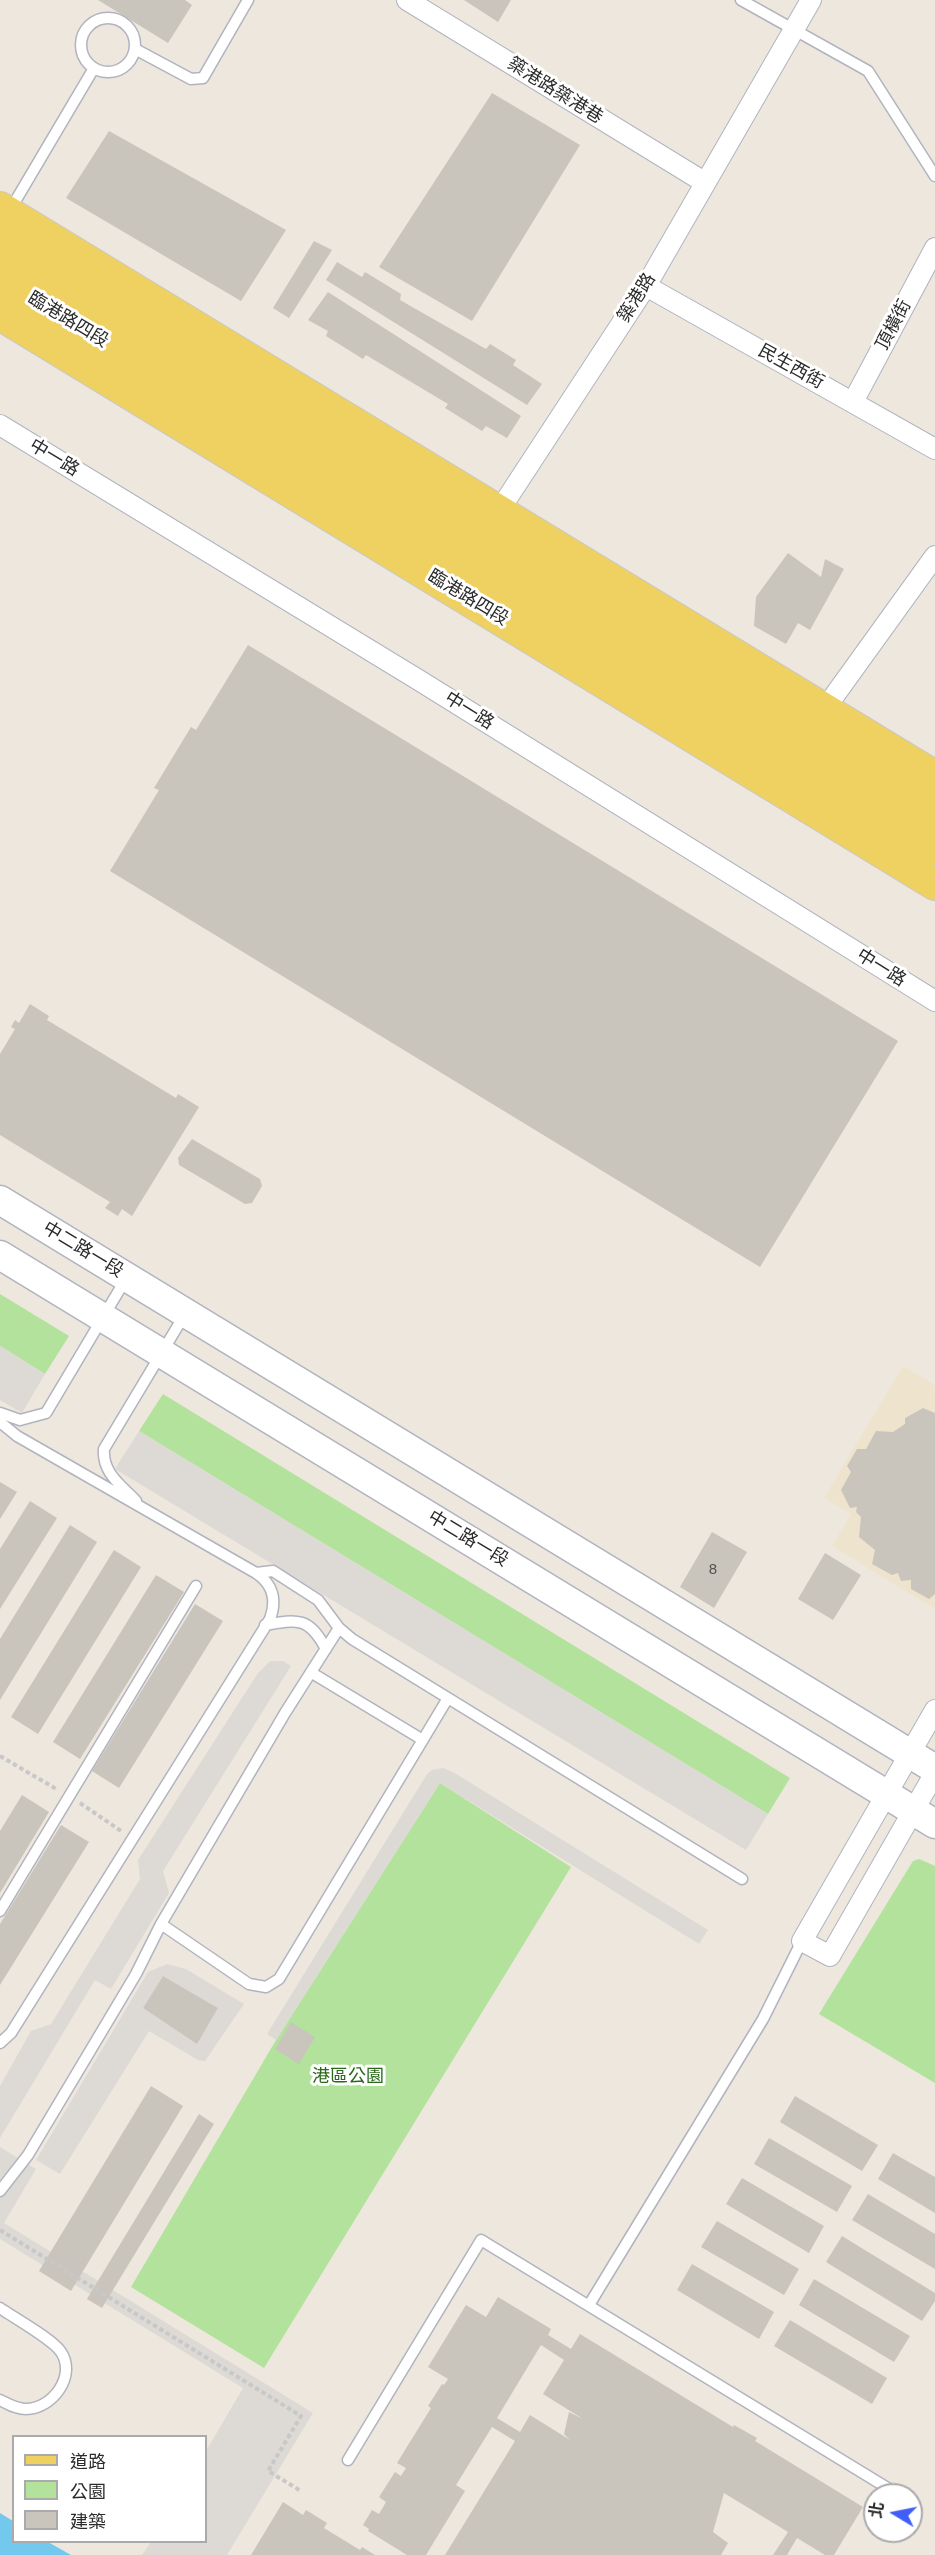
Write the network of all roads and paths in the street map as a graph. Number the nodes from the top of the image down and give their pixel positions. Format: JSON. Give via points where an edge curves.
{"nodes":[{"id":1,"x":248,"y":0,"type":"edge"},
{"id":2,"x":407,"y":0,"type":"edge"},
{"id":3,"x":741,"y":0,"type":"edge"},
{"id":4,"x":811,"y":0,"type":"edge"},
{"id":5,"x":793,"y":29,"type":"junction"},
{"id":6,"x":135,"y":49,"type":"junction"},
{"id":7,"x":94,"y":68,"type":"junction"},
{"id":8,"x":935,"y":176,"type":"edge"},
{"id":9,"x":704,"y":182,"type":"junction"},
{"id":10,"x":3,"y":216,"type":"edge"},
{"id":11,"x":0,"y":243,"type":"edge"},
{"id":12,"x":935,"y":248,"type":"edge"},
{"id":13,"x":0,"y":278,"type":"edge"},
{"id":14,"x":646,"y":286,"type":"junction"},
{"id":15,"x":0,"y":314,"type":"edge"},
{"id":16,"x":854,"y":402,"type":"junction"},
{"id":17,"x":0,"y":425,"type":"edge"},
{"id":18,"x":935,"y":449,"type":"edge"},
{"id":19,"x":474,"y":549,"type":"junction"},
{"id":20,"x":935,"y":556,"type":"edge"},
{"id":21,"x":824,"y":710,"type":"junction"},
{"id":22,"x":935,"y":777,"type":"edge"},
{"id":23,"x":935,"y":813,"type":"edge"},
{"id":24,"x":935,"y":848,"type":"edge"},
{"id":25,"x":935,"y":884,"type":"edge"},
{"id":26,"x":935,"y":1001,"type":"edge"},
{"id":27,"x":0,"y":1200,"type":"edge"},
{"id":28,"x":0,"y":1255,"type":"edge"},
{"id":29,"x":127,"y":1277,"type":"junction"},
{"id":30,"x":186,"y":1313,"type":"junction"},
{"id":31,"x":102,"y":1317,"type":"junction"},
{"id":32,"x":162,"y":1354,"type":"junction"},
{"id":33,"x":0,"y":1413,"type":"edge"},
{"id":34,"x":0,"y":1422,"type":"edge"},
{"id":35,"x":146,"y":1512,"type":"junction"},
{"id":36,"x":256,"y":1573,"type":"junction"},
{"id":37,"x":196,"y":1586,"type":"dead end"},
{"id":38,"x":265,"y":1625,"type":"junction"},
{"id":39,"x":339,"y":1628,"type":"junction"},
{"id":40,"x":326,"y":1649,"type":"junction"},
{"id":41,"x":312,"y":1673,"type":"junction"},
{"id":42,"x":448,"y":1698,"type":"junction"},
{"id":43,"x":935,"y":1710,"type":"edge"},
{"id":44,"x":423,"y":1740,"type":"junction"},
{"id":45,"x":911,"y":1753,"type":"junction"},
{"id":46,"x":935,"y":1768,"type":"edge"},
{"id":47,"x":935,"y":1773,"type":"edge"},
{"id":48,"x":886,"y":1793,"type":"junction"},
{"id":49,"x":924,"y":1818,"type":"edge"},
{"id":50,"x":742,"y":1879,"type":"dead end"},
{"id":51,"x":0,"y":1911,"type":"edge"},
{"id":52,"x":161,"y":1924,"type":"junction"},
{"id":53,"x":802,"y":1941,"type":"junction"},
{"id":54,"x":0,"y":2043,"type":"edge"},
{"id":55,"x":0,"y":2191,"type":"edge"},
{"id":56,"x":0,"y":2230,"type":"edge"},
{"id":57,"x":589,"y":2305,"type":"junction"},
{"id":58,"x":0,"y":2308,"type":"edge"},
{"id":59,"x":0,"y":2400,"type":"edge"},
{"id":60,"x":348,"y":2460,"type":"dead end"},
{"id":61,"x":879,"y":2483,"type":"edge"},
{"id":62,"x":301,"y":2491,"type":"dead end"}],
"edges":[{"from":1,"to":6,"type":"lane","via":[[202,78],[191,79]]},
{"from":2,"to":9,"type":"street","name":"築港路築港巷"},
{"from":3,"to":5,"type":"lane"},
{"from":4,"to":5,"type":"street","name":"築港路"},
{"from":5,"to":8,"type":"lane","via":[[868,71]]},
{"from":5,"to":9,"type":"street","name":"築港路"},
{"from":6,"to":7,"type":"lane","via":[[131,59],[114,71]]},
{"from":6,"to":7,"type":"lane","via":[[130,29],[112,18],[92,23],[82,41],[82,51]]},
{"from":7,"to":10,"type":"lane"},
{"from":9,"to":14,"type":"street","name":"築港路"},
{"from":10,"to":19,"type":"main road","name":"臨港路四段"},
{"from":11,"to":19,"type":"main road","name":"臨港路四段"},
{"from":12,"to":16,"type":"street","name":"頂橫街"},
{"from":13,"to":19,"type":"main road","name":"臨港路四段"},
{"from":14,"to":16,"type":"street","name":"民生西街"},
{"from":14,"to":19,"type":"street","name":"築港路"},
{"from":15,"to":19,"type":"main road","name":"臨港路四段"},
{"from":16,"to":18,"type":"street","name":"民生西街"},
{"from":17,"to":26,"type":"street","name":"中一路"},
{"from":19,"to":21,"type":"main road","name":"臨港路四段"},
{"from":19,"to":23,"type":"main road","name":"臨港路四段"},
{"from":19,"to":24,"type":"main road","name":"臨港路四段"},
{"from":19,"to":25,"type":"main road","name":"臨港路四段"},
{"from":20,"to":21,"type":"street"},
{"from":21,"to":22,"type":"main road","name":"臨港路四段"},
{"from":27,"to":29,"type":"street","name":"中二路一段"},
{"from":28,"to":31,"type":"street","name":"中二路一段"},
{"from":29,"to":30,"type":"street","name":"中二路一段"},
{"from":29,"to":31,"type":"lane"},
{"from":30,"to":32,"type":"lane"},
{"from":30,"to":45,"type":"street","name":"中二路一段"},
{"from":31,"to":32,"type":"street","name":"中二路一段"},
{"from":31,"to":33,"type":"lane","via":[[46,1413],[20,1420]]},
{"from":32,"to":35,"type":"lane","via":[[104,1449],[108,1473]]},
{"from":32,"to":48,"type":"street","name":"中二路一段"},
{"from":34,"to":35,"type":"lane"},
{"from":35,"to":36,"type":"lane"},
{"from":36,"to":38,"type":"lane","via":[[264,1578],[273,1594],[273,1611]]},
{"from":36,"to":39,"type":"lane","via":[[273,1570],[318,1600]]},
{"from":37,"to":51,"type":"lane"},
{"from":38,"to":40,"type":"lane","via":[[304,1623],[315,1630]]},
{"from":38,"to":54,"type":"lane","via":[[17,2025]]},
{"from":39,"to":40,"type":"lane"},
{"from":39,"to":42,"type":"lane"},
{"from":40,"to":41,"type":"lane"},
{"from":41,"to":44,"type":"lane"},
{"from":41,"to":52,"type":"lane"},
{"from":42,"to":44,"type":"lane"},
{"from":42,"to":50,"type":"lane"},
{"from":43,"to":45,"type":"street"},
{"from":44,"to":52,"type":"lane","via":[[273,1984],[249,1984]]},
{"from":45,"to":46,"type":"street","name":"中二路一段"},
{"from":45,"to":48,"type":"street"},
{"from":47,"to":49,"type":"street"},
{"from":48,"to":49,"type":"street","name":"中二路一段"},
{"from":48,"to":53,"type":"street"},
{"from":49,"to":53,"type":"street","via":[[830,1956]]},
{"from":52,"to":55,"type":"lane","via":[[136,1974],[28,2156]]},
{"from":53,"to":57,"type":"lane","via":[[764,2019]]},
{"from":56,"to":62,"type":"path","via":[[301,2416],[268,2471]]},
{"from":57,"to":60,"type":"lane","via":[[482,2240]]},
{"from":57,"to":61,"type":"lane"},
{"from":58,"to":59,"type":"lane","via":[[61,2351],[65,2364],[60,2390],[40,2407],[14,2407]]}]}
